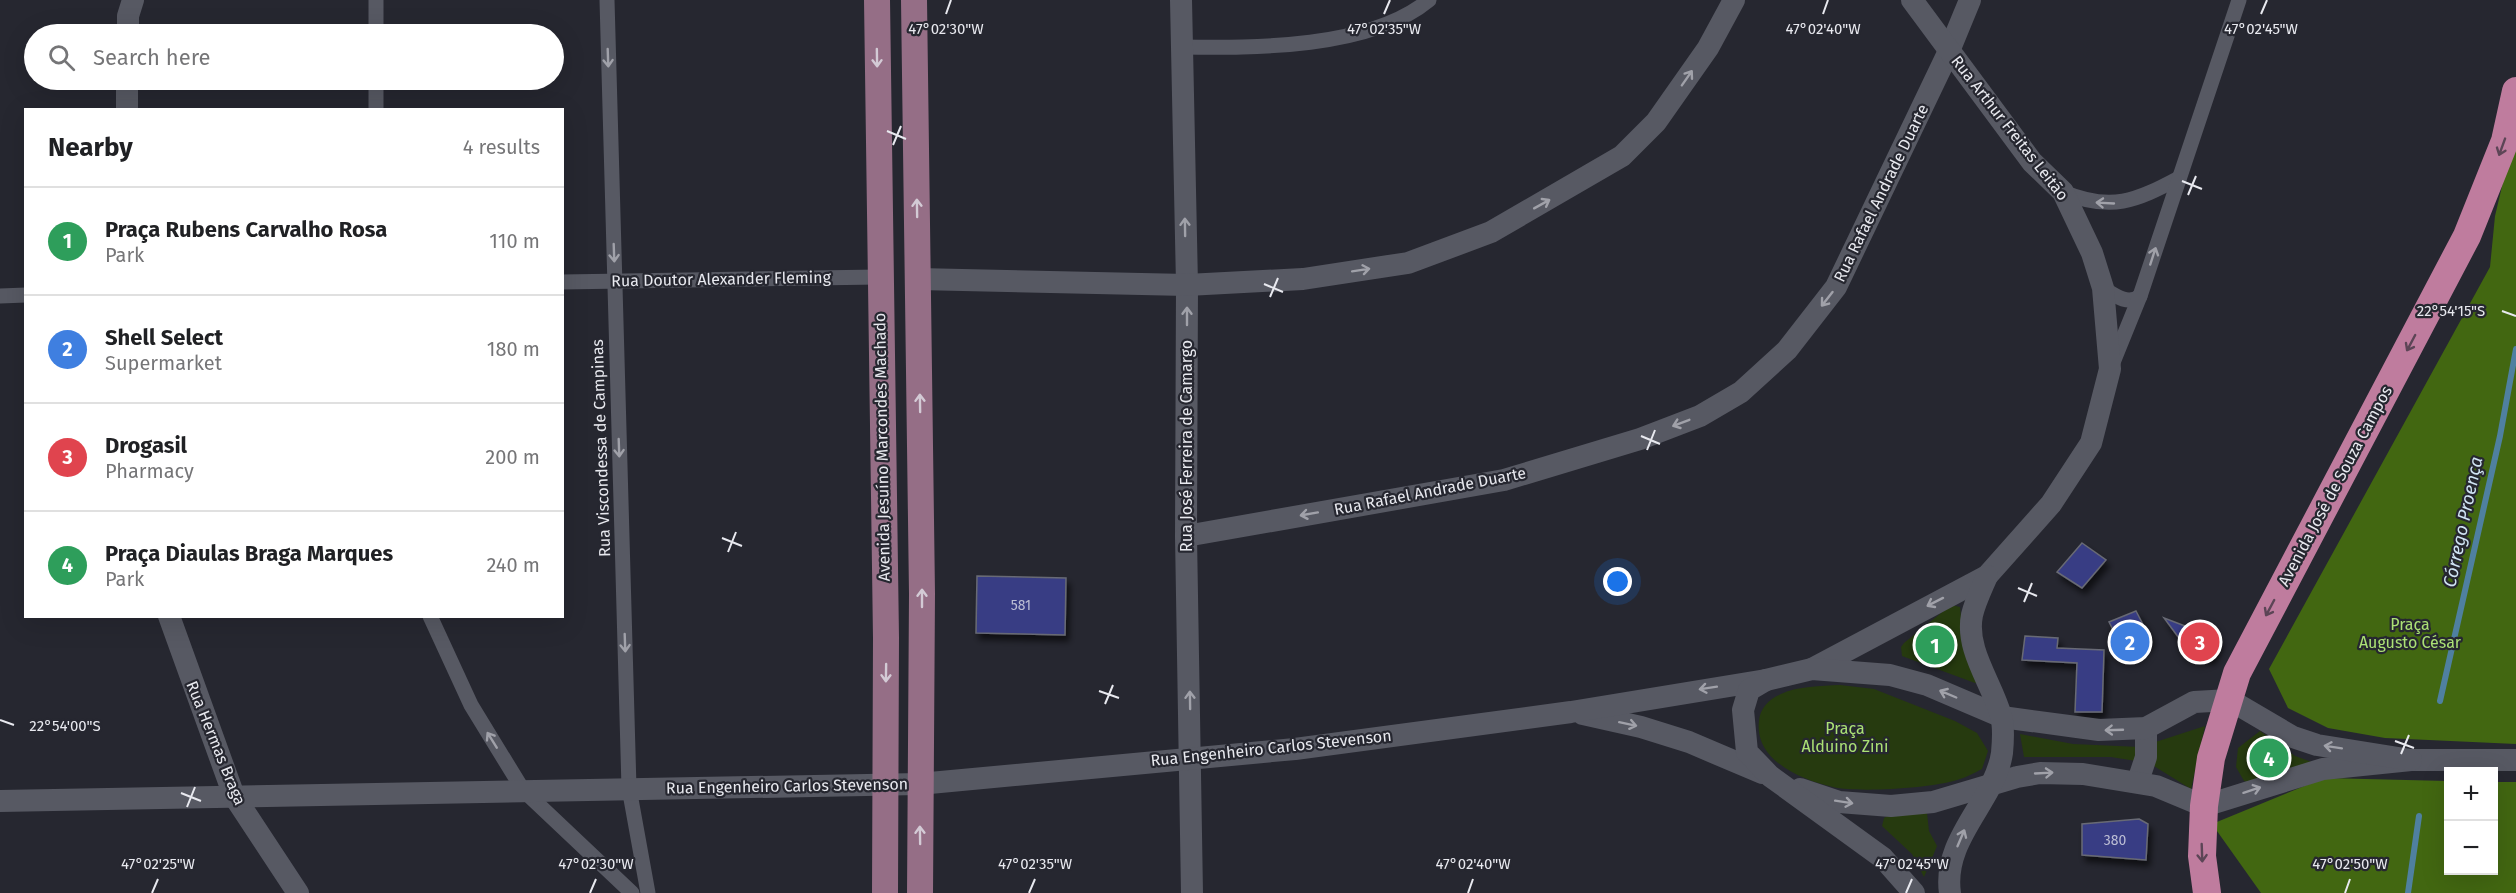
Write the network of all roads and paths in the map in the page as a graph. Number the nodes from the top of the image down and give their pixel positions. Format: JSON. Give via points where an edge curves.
{"nodes":[{"id":1,"x":376,"y":0,"type":"edge"},
{"id":2,"x":607,"y":0,"type":"edge"},
{"id":3,"x":1181,"y":0,"type":"edge"},
{"id":4,"x":1429,"y":0,"type":"edge"},
{"id":5,"x":1734,"y":0,"type":"edge"},
{"id":6,"x":1912,"y":0,"type":"edge"},
{"id":7,"x":1970,"y":0,"type":"edge"},
{"id":8,"x":2239,"y":0,"type":"edge"},
{"id":9,"x":914,"y":2,"type":"edge"},
{"id":10,"x":877,"y":3,"type":"edge"},
{"id":11,"x":376,"y":24,"type":"edge"},
{"id":12,"x":1181,"y":47,"type":"junction"},
{"id":13,"x":1949,"y":51,"type":"junction"},
{"id":14,"x":127,"y":90,"type":"edge"},
{"id":15,"x":376,"y":90,"type":"edge"},
{"id":16,"x":2516,"y":91,"type":"edge"},
{"id":17,"x":127,"y":108,"type":"edge"},
{"id":18,"x":376,"y":108,"type":"edge"},
{"id":19,"x":916,"y":110,"type":"junction"},
{"id":20,"x":878,"y":112,"type":"junction"},
{"id":21,"x":2179,"y":178,"type":"junction"},
{"id":22,"x":2063,"y":192,"type":"junction"},
{"id":23,"x":879,"y":277,"type":"junction"},
{"id":24,"x":918,"y":279,"type":"junction"},
{"id":25,"x":614,"y":280,"type":"junction"},
{"id":26,"x":564,"y":282,"type":"edge"},
{"id":27,"x":1187,"y":285,"type":"junction"},
{"id":28,"x":2103,"y":288,"type":"junction"},
{"id":29,"x":0,"y":296,"type":"edge"},
{"id":30,"x":24,"y":296,"type":"edge"},
{"id":31,"x":2140,"y":296,"type":"junction"},
{"id":32,"x":2110,"y":369,"type":"junction"},
{"id":33,"x":884,"y":504,"type":"junction"},
{"id":34,"x":921,"y":504,"type":"junction"},
{"id":35,"x":1186,"y":536,"type":"junction"},
{"id":36,"x":1987,"y":576,"type":"junction"},
{"id":37,"x":171,"y":618,"type":"edge"},
{"id":38,"x":431,"y":618,"type":"edge"},
{"id":39,"x":886,"y":638,"type":"junction"},
{"id":40,"x":922,"y":638,"type":"junction"},
{"id":41,"x":1812,"y":669,"type":"junction"},
{"id":42,"x":1766,"y":680,"type":"junction"},
{"id":43,"x":2230,"y":700,"type":"junction"},
{"id":44,"x":1571,"y":712,"type":"junction"},
{"id":45,"x":2002,"y":717,"type":"junction"},
{"id":46,"x":2146,"y":728,"type":"junction"},
{"id":47,"x":1191,"y":759,"type":"junction"},
{"id":48,"x":2412,"y":759,"type":"junction"},
{"id":49,"x":2516,"y":760,"type":"edge"},
{"id":50,"x":1770,"y":776,"type":"junction"},
{"id":51,"x":2138,"y":781,"type":"junction"},
{"id":52,"x":884,"y":784,"type":"junction"},
{"id":53,"x":919,"y":784,"type":"junction"},
{"id":54,"x":629,"y":788,"type":"junction"},
{"id":55,"x":1988,"y":788,"type":"junction"},
{"id":56,"x":523,"y":790,"type":"junction"},
{"id":57,"x":234,"y":796,"type":"junction"},
{"id":58,"x":0,"y":801,"type":"edge"},
{"id":59,"x":2204,"y":806,"type":"junction"},
{"id":60,"x":298,"y":893,"type":"edge"},
{"id":61,"x":632,"y":893,"type":"edge"},
{"id":62,"x":648,"y":893,"type":"edge"},
{"id":63,"x":885,"y":893,"type":"edge"},
{"id":64,"x":920,"y":893,"type":"edge"},
{"id":65,"x":1192,"y":893,"type":"edge"},
{"id":66,"x":1914,"y":893,"type":"edge"},
{"id":67,"x":1950,"y":893,"type":"edge"},
{"id":68,"x":2207,"y":893,"type":"edge"}],
"edges":[{"from":1,"to":11,"type":"street"},
{"from":2,"to":25,"type":"street","name":"Rua Viscondessa de Campinas","one_way":true},
{"from":3,"to":12,"type":"street","name":"Rua José Ferreira de Camargo"},
{"from":4,"to":12,"type":"street","via":[[1418,9],[1373,28],[1311,44]]},
{"from":27,"to":5,"type":"street","one_way":true,"via":[[1303,279],[1408,262],[1491,232],[1622,156],[1656,122],[1708,48]]},
{"from":6,"to":13,"type":"street","name":"Rua Arthur Freitas Leitão"},
{"from":7,"to":13,"type":"street","name":"Rua Rafael Andrade Duarte"},
{"from":8,"to":21,"type":"street"},
{"from":9,"to":10,"type":"main road"},
{"from":9,"to":19,"type":"main road"},
{"from":10,"to":20,"type":"main road","name":"Avenida Jesuíno Marcondes Machado","one_way":true},
{"from":27,"to":12,"type":"street","name":"Rua José Ferreira de Camargo","one_way":true},
{"from":13,"to":22,"type":"street","name":"Rua Arthur Freitas Leitão","via":[[2032,162]]},
{"from":13,"to":35,"type":"street","name":"Rua Rafael Andrade Duarte","one_way":true,"via":[[1836,287],[1787,350],[1741,392],[1700,416],[1640,439],[1504,480]]},
{"from":14,"to":17,"type":"street"},
{"from":15,"to":18,"type":"street"},
{"from":16,"to":43,"type":"highway","name":"Avenida José de Souza Campos","one_way":true,"via":[[2505,141],[2467,236],[2252,643],[2237,673]]},
{"from":19,"to":20,"type":"main road"},
{"from":24,"to":19,"type":"main road","one_way":true},
{"from":20,"to":23,"type":"main road","name":"Avenida Jesuíno Marcondes Machado"},
{"from":21,"to":22,"type":"street","one_way":true,"via":[[2119,204],[2087,202]]},
{"from":31,"to":21,"type":"street","one_way":true},
{"from":22,"to":28,"type":"street","name":"Rua Arthur Freitas Leitão","via":[[2092,253]]},
{"from":23,"to":25,"type":"street","name":"Rua Doutor Alexander Fleming"},
{"from":23,"to":33,"type":"main road","name":"Avenida Jesuíno Marcondes Machado"},
{"from":24,"to":27,"type":"street"},
{"from":34,"to":24,"type":"main road","one_way":true},
{"from":25,"to":26,"type":"street","name":"Rua Doutor Alexander Fleming"},
{"from":25,"to":54,"type":"street","name":"Rua Viscondessa de Campinas","one_way":true},
{"from":35,"to":27,"type":"street","name":"Rua José Ferreira de Camargo","one_way":true},
{"from":28,"to":31,"type":"street","via":[[2126,300]]},
{"from":28,"to":32,"type":"street","name":"Rua Arthur Freitas Leitão"},
{"from":29,"to":30,"type":"street"},
{"from":31,"to":32,"type":"street"},
{"from":32,"to":36,"type":"street","name":"Rua Arthur Freitas Leitão","via":[[2091,443],[2051,504]]},
{"from":33,"to":34,"type":"main road"},
{"from":33,"to":39,"type":"main road","name":"Avenida Jesuíno Marcondes Machado"},
{"from":40,"to":34,"type":"main road","one_way":true},
{"from":47,"to":35,"type":"street","name":"Rua José Ferreira de Camargo","one_way":true},
{"from":36,"to":41,"type":"street","one_way":true},
{"from":36,"to":45,"type":"street","via":[[1972,616],[1974,645]]},
{"from":37,"to":57,"type":"street","name":"Rua Hermas Braga"},
{"from":56,"to":38,"type":"street","one_way":true,"via":[[471,705]]},
{"from":39,"to":40,"type":"main road"},
{"from":39,"to":52,"type":"main road","name":"Avenida Jesuíno Marcondes Machado","one_way":true},
{"from":40,"to":53,"type":"main road"},
{"from":41,"to":42,"type":"street","name":"Rua Engenheiro Carlos Stevenson"},
{"from":45,"to":41,"type":"street","one_way":true,"via":[[1927,685],[1890,675]]},
{"from":42,"to":44,"type":"street","name":"Rua Engenheiro Carlos Stevenson","one_way":true},
{"from":42,"to":50,"type":"street","via":[[1749,690],[1743,724],[1747,752]]},
{"from":43,"to":46,"type":"street","via":[[2194,702]]},
{"from":48,"to":43,"type":"street","one_way":true,"via":[[2317,745],[2293,737]]},
{"from":43,"to":59,"type":"highway","name":"Avenida José de Souza Campos","via":[[2211,758]]},
{"from":44,"to":47,"type":"street","name":"Rua Engenheiro Carlos Stevenson"},
{"from":44,"to":50,"type":"street","name":"Rua Engenheiro Carlos Stevenson","one_way":true,"via":[[1689,742]]},
{"from":46,"to":45,"type":"street","one_way":true,"via":[[2099,730]]},
{"from":45,"to":55,"type":"street","via":[[2000,762]]},
{"from":46,"to":51,"type":"street","via":[[2146,757]]},
{"from":47,"to":53,"type":"street","name":"Rua Engenheiro Carlos Stevenson"},
{"from":47,"to":65,"type":"street","name":"Rua José Ferreira de Camargo"},
{"from":48,"to":49,"type":"street"},
{"from":59,"to":48,"type":"street","one_way":true,"via":[[2323,769]]},
{"from":50,"to":55,"type":"street","one_way":true,"via":[[1839,802],[1874,805],[1933,802]]},
{"from":50,"to":66,"type":"street","via":[[1883,858]]},
{"from":55,"to":51,"type":"street","one_way":true,"via":[[2040,773]]},
{"from":51,"to":59,"type":"street"},
{"from":52,"to":53,"type":"street","name":"Rua Engenheiro Carlos Stevenson"},
{"from":52,"to":54,"type":"street","name":"Rua Engenheiro Carlos Stevenson"},
{"from":52,"to":63,"type":"main road","name":"Avenida Jesuíno Marcondes Machado"},
{"from":64,"to":53,"type":"main road","one_way":true},
{"from":54,"to":56,"type":"street","name":"Rua Engenheiro Carlos Stevenson"},
{"from":54,"to":62,"type":"street","name":"Rua Viscondessa de Campinas"},
{"from":67,"to":55,"type":"street","one_way":true,"via":[[1951,862]]},
{"from":56,"to":57,"type":"street","name":"Rua Engenheiro Carlos Stevenson"},
{"from":56,"to":61,"type":"street"},
{"from":57,"to":58,"type":"street","name":"Rua Engenheiro Carlos Stevenson"},
{"from":57,"to":60,"type":"street","name":"Rua Hermas Braga"},
{"from":59,"to":68,"type":"highway","name":"Avenida José de Souza Campos","one_way":true,"via":[[2202,856]]}]}
